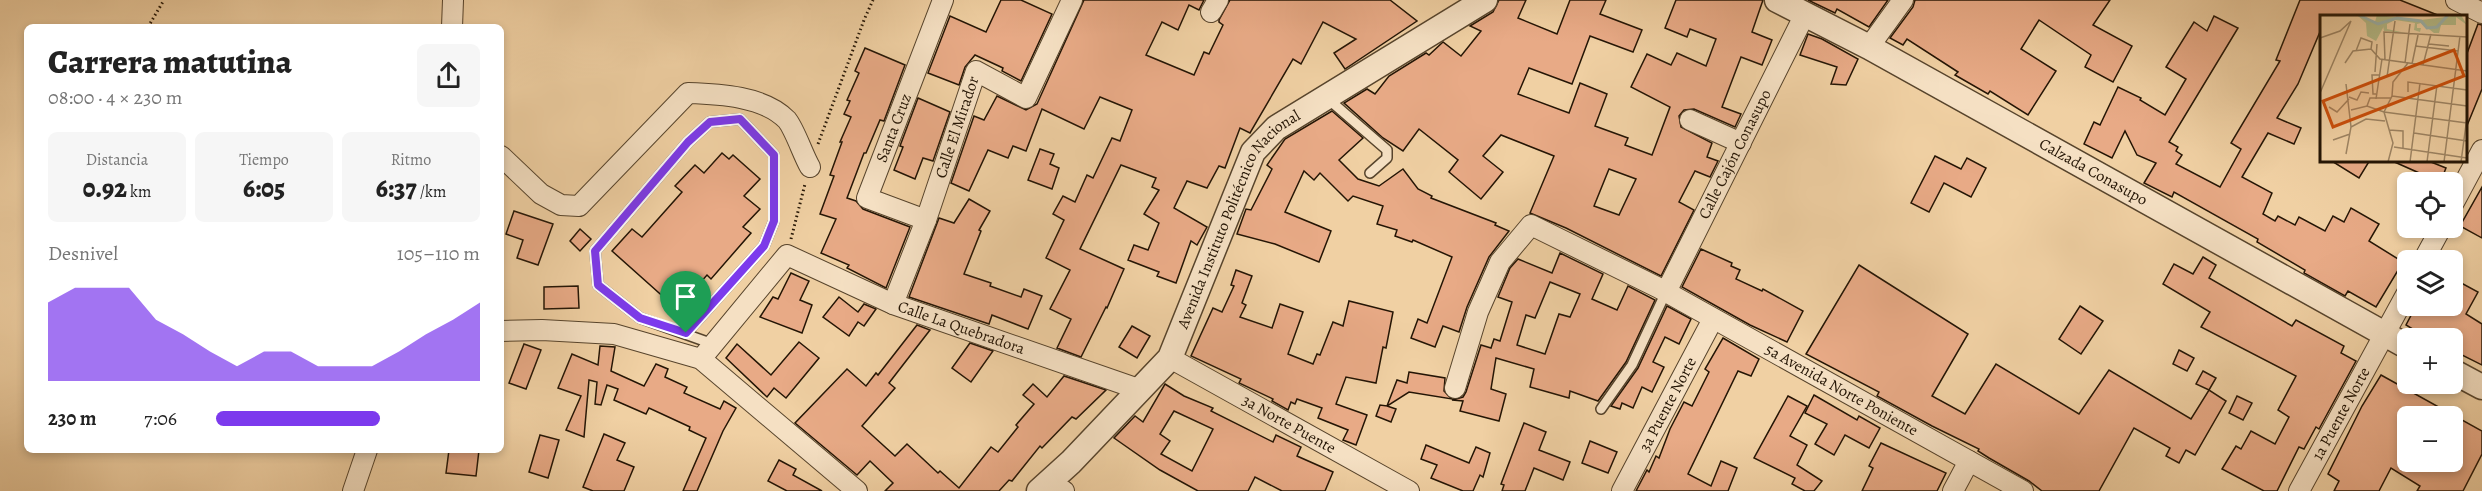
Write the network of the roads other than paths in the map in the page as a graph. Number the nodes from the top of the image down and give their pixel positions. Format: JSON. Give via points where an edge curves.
{"nodes":[{"id":1,"x":453,"y":0,"type":"edge"},
{"id":2,"x":943,"y":0,"type":"edge"},
{"id":3,"x":1072,"y":0,"type":"edge"},
{"id":4,"x":1485,"y":0,"type":"edge"},
{"id":5,"x":1778,"y":0,"type":"edge"},
{"id":6,"x":1904,"y":0,"type":"edge"},
{"id":7,"x":2456,"y":0,"type":"edge"},
{"id":8,"x":2482,"y":13,"type":"edge"},
{"id":9,"x":1805,"y":14,"type":"junction"},
{"id":10,"x":452,"y":24,"type":"edge"},
{"id":11,"x":1869,"y":47,"type":"junction"},
{"id":12,"x":1325,"y":97,"type":"junction"},
{"id":13,"x":1690,"y":120,"type":"dead end"},
{"id":14,"x":1741,"y":144,"type":"junction"},
{"id":15,"x":2482,"y":150,"type":"edge"},
{"id":16,"x":504,"y":159,"type":"edge"},
{"id":17,"x":810,"y":167,"type":"road end"},
{"id":18,"x":1370,"y":174,"type":"dead end"},
{"id":19,"x":2463,"y":185,"type":"edge"},
{"id":20,"x":926,"y":219,"type":"junction"},
{"id":21,"x":1662,"y":290,"type":"junction"},
{"id":22,"x":893,"y":304,"type":"junction"},
{"id":23,"x":2397,"y":311,"type":"edge"},
{"id":24,"x":1713,"y":319,"type":"junction"},
{"id":25,"x":504,"y":331,"type":"edge"},
{"id":26,"x":686,"y":333,"type":"junction"},
{"id":27,"x":2384,"y":335,"type":"junction"},
{"id":28,"x":2397,"y":342,"type":"edge"},
{"id":29,"x":707,"y":351,"type":"junction"},
{"id":30,"x":1170,"y":358,"type":"junction"},
{"id":31,"x":2463,"y":377,"type":"edge"},
{"id":32,"x":2482,"y":387,"type":"edge"},
{"id":33,"x":1455,"y":388,"type":"dead end"},
{"id":34,"x":1141,"y":390,"type":"junction"},
{"id":35,"x":1601,"y":409,"type":"dead end"},
{"id":36,"x":366,"y":453,"type":"edge"},
{"id":37,"x":1969,"y":461,"type":"junction"},
{"id":38,"x":1051,"y":488,"type":"edge"},
{"id":39,"x":354,"y":491,"type":"edge"},
{"id":40,"x":856,"y":491,"type":"edge"},
{"id":41,"x":1408,"y":491,"type":"edge"},
{"id":42,"x":1622,"y":491,"type":"edge"},
{"id":43,"x":1953,"y":491,"type":"edge"},
{"id":44,"x":2024,"y":491,"type":"edge"},
{"id":45,"x":2299,"y":491,"type":"edge"}],
"edges":[{"from":1,"to":10,"type":"street"},
{"from":2,"to":20,"type":"street","name":"Santa Cruz","via":[[867,198]]},
{"from":3,"to":20,"type":"street","name":"Calle El Mirador","via":[[1026,98],[976,71]]},
{"from":4,"to":12,"type":"street","name":"Avenida Instituto Politécnico Nacional"},
{"from":5,"to":9,"type":"street","name":"Calzada Conasupo"},
{"from":6,"to":11,"type":"street"},
{"from":7,"to":8,"type":"street"},
{"from":9,"to":11,"type":"street","name":"Calzada Conasupo"},
{"from":9,"to":14,"type":"street","name":"Calle Cajón Conasupo"},
{"from":11,"to":27,"type":"street","name":"Calzada Conasupo"},
{"from":12,"to":18,"type":"lane","via":[[1387,150],[1387,158]]},
{"from":12,"to":30,"type":"street","name":"Avenida Instituto Politécnico Nacional","via":[[1276,128],[1253,152]]},
{"from":13,"to":14,"type":"street"},
{"from":14,"to":21,"type":"street","name":"Calle Cajón Conasupo"},
{"from":15,"to":19,"type":"street"},
{"from":16,"to":17,"type":"street","via":[[541,194],[561,205],[579,206],[688,93],[757,101],[787,120]]},
{"from":20,"to":22,"type":"street","name":"Calle El Mirador"},
{"from":21,"to":24,"type":"street","name":"5a Avenida Norte Poniente"},
{"from":21,"to":33,"type":"street","name":"5a Avenida Norte Poniente","via":[[1531,225],[1500,262],[1478,312]]},
{"from":21,"to":35,"type":"lane","via":[[1632,365]]},
{"from":22,"to":29,"type":"street","name":"Calle La Quebradora","via":[[787,255]]},
{"from":22,"to":34,"type":"street","name":"Calle La Quebradora"},
{"from":23,"to":27,"type":"street","name":"1a Puente Norte"},
{"from":24,"to":37,"type":"street","name":"5a Avenida Norte Poniente"},
{"from":24,"to":42,"type":"street","name":"3a Puente Norte"},
{"from":25,"to":29,"type":"street","via":[[614,334]]},
{"from":26,"to":26,"type":"lane","via":[[764,246],[774,221],[774,155],[740,119],[710,122],[688,142],[595,251],[598,285],[640,318]]},
{"from":26,"to":29,"type":"lane"},
{"from":27,"to":28,"type":"street","name":"Calzada Conasupo"},
{"from":27,"to":45,"type":"street","name":"1a Puente Norte"},
{"from":29,"to":40,"type":"street"},
{"from":30,"to":34,"type":"street","name":"Avenida Instituto Politécnico Nacional"},
{"from":30,"to":41,"type":"street","name":"3a Norte Puente"},
{"from":31,"to":32,"type":"street"},
{"from":34,"to":38,"type":"street","name":"Avenida Instituto Politécnico Nacional"},
{"from":36,"to":39,"type":"street"},
{"from":37,"to":43,"type":"street"},
{"from":37,"to":44,"type":"street","name":"5a Avenida Norte Poniente"}]}
